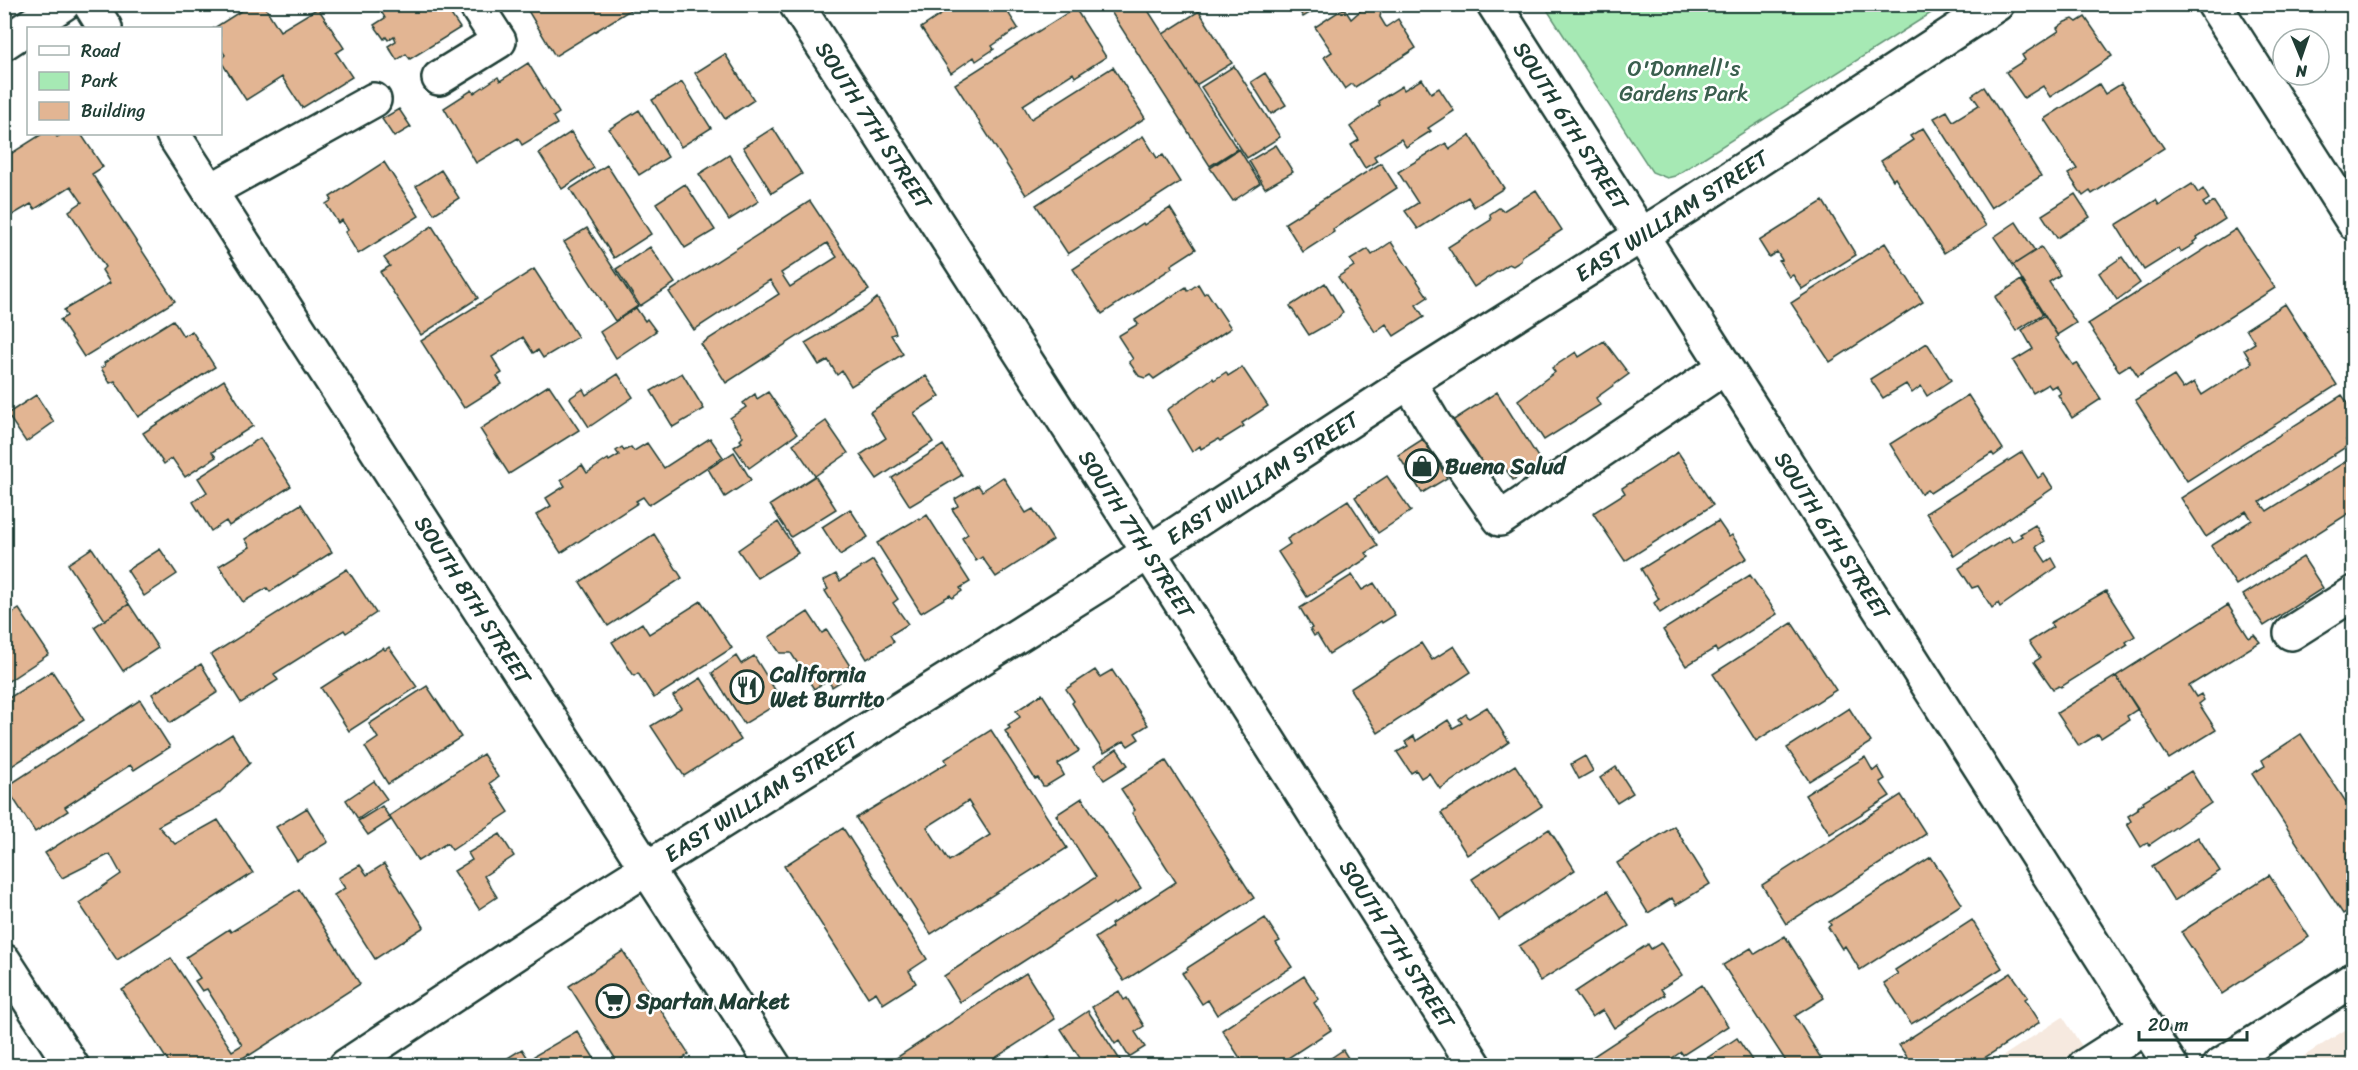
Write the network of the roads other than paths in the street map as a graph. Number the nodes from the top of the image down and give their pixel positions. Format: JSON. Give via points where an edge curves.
{"nodes":[{"id":1,"x":63,"y":4,"type":"edge"},
{"id":2,"x":90,"y":4,"type":"edge"},
{"id":3,"x":796,"y":4,"type":"edge"},
{"id":4,"x":1494,"y":4,"type":"edge"},
{"id":5,"x":1997,"y":4,"type":"edge"},
{"id":6,"x":2214,"y":4,"type":"edge"},
{"id":7,"x":478,"y":5,"type":"edge"},
{"id":8,"x":28,"y":27,"type":"edge"},
{"id":9,"x":104,"y":27,"type":"edge"},
{"id":10,"x":27,"y":28,"type":"edge"},
{"id":11,"x":4,"y":43,"type":"edge"},
{"id":12,"x":440,"y":78,"type":"dead end"},
{"id":13,"x":374,"y":100,"type":"dead end"},
{"id":14,"x":174,"y":135,"type":"edge"},
{"id":15,"x":210,"y":191,"type":"junction"},
{"id":16,"x":2354,"y":223,"type":"edge"},
{"id":17,"x":1641,"y":235,"type":"junction"},
{"id":18,"x":1725,"y":367,"type":"junction"},
{"id":19,"x":1409,"y":382,"type":"junction"},
{"id":20,"x":1148,"y":553,"type":"junction"},
{"id":21,"x":2354,"y":593,"type":"edge"},
{"id":22,"x":2291,"y":633,"type":"dead end"},
{"id":23,"x":646,"y":869,"type":"junction"},
{"id":24,"x":4,"y":961,"type":"edge"},
{"id":25,"x":2354,"y":979,"type":"edge"},
{"id":26,"x":2146,"y":1026,"type":"junction"},
{"id":27,"x":72,"y":1065,"type":"edge"},
{"id":28,"x":346,"y":1065,"type":"edge"},
{"id":29,"x":774,"y":1065,"type":"edge"},
{"id":30,"x":1474,"y":1065,"type":"edge"},
{"id":31,"x":2085,"y":1065,"type":"edge"},
{"id":32,"x":2170,"y":1065,"type":"edge"},
{"id":33,"x":2219,"y":1065,"type":"edge"}],
"edges":[{"from":1,"to":8,"type":"street"},
{"from":2,"to":9,"type":"street"},
{"from":3,"to":20,"type":"street","name":"SOUTH 7TH STREET"},
{"from":4,"to":17,"type":"street","name":"SOUTH 6TH STREET"},
{"from":5,"to":17,"type":"street","name":"EAST WILLIAM STREET"},
{"from":6,"to":16,"type":"street"},
{"from":7,"to":12,"type":"street","via":[[499,41]]},
{"from":10,"to":11,"type":"street"},
{"from":13,"to":15,"type":"street"},
{"from":14,"to":15,"type":"street","name":"SOUTH 8TH STREET"},
{"from":15,"to":23,"type":"street","name":"SOUTH 8TH STREET"},
{"from":17,"to":18,"type":"street","name":"SOUTH 6TH STREET"},
{"from":17,"to":19,"type":"street","name":"EAST WILLIAM STREET"},
{"from":18,"to":19,"type":"street","via":[[1500,519]]},
{"from":18,"to":26,"type":"street","name":"SOUTH 6TH STREET"},
{"from":19,"to":20,"type":"street","name":"EAST WILLIAM STREET"},
{"from":20,"to":23,"type":"street","name":"EAST WILLIAM STREET"},
{"from":20,"to":30,"type":"street","name":"SOUTH 7TH STREET"},
{"from":21,"to":22,"type":"street"},
{"from":23,"to":28,"type":"street","name":"EAST WILLIAM STREET"},
{"from":23,"to":29,"type":"street","name":"SOUTH 8TH STREET"},
{"from":24,"to":27,"type":"street"},
{"from":25,"to":33,"type":"street"},
{"from":26,"to":31,"type":"street"},
{"from":26,"to":32,"type":"street","name":"SOUTH 6TH STREET"}]}
